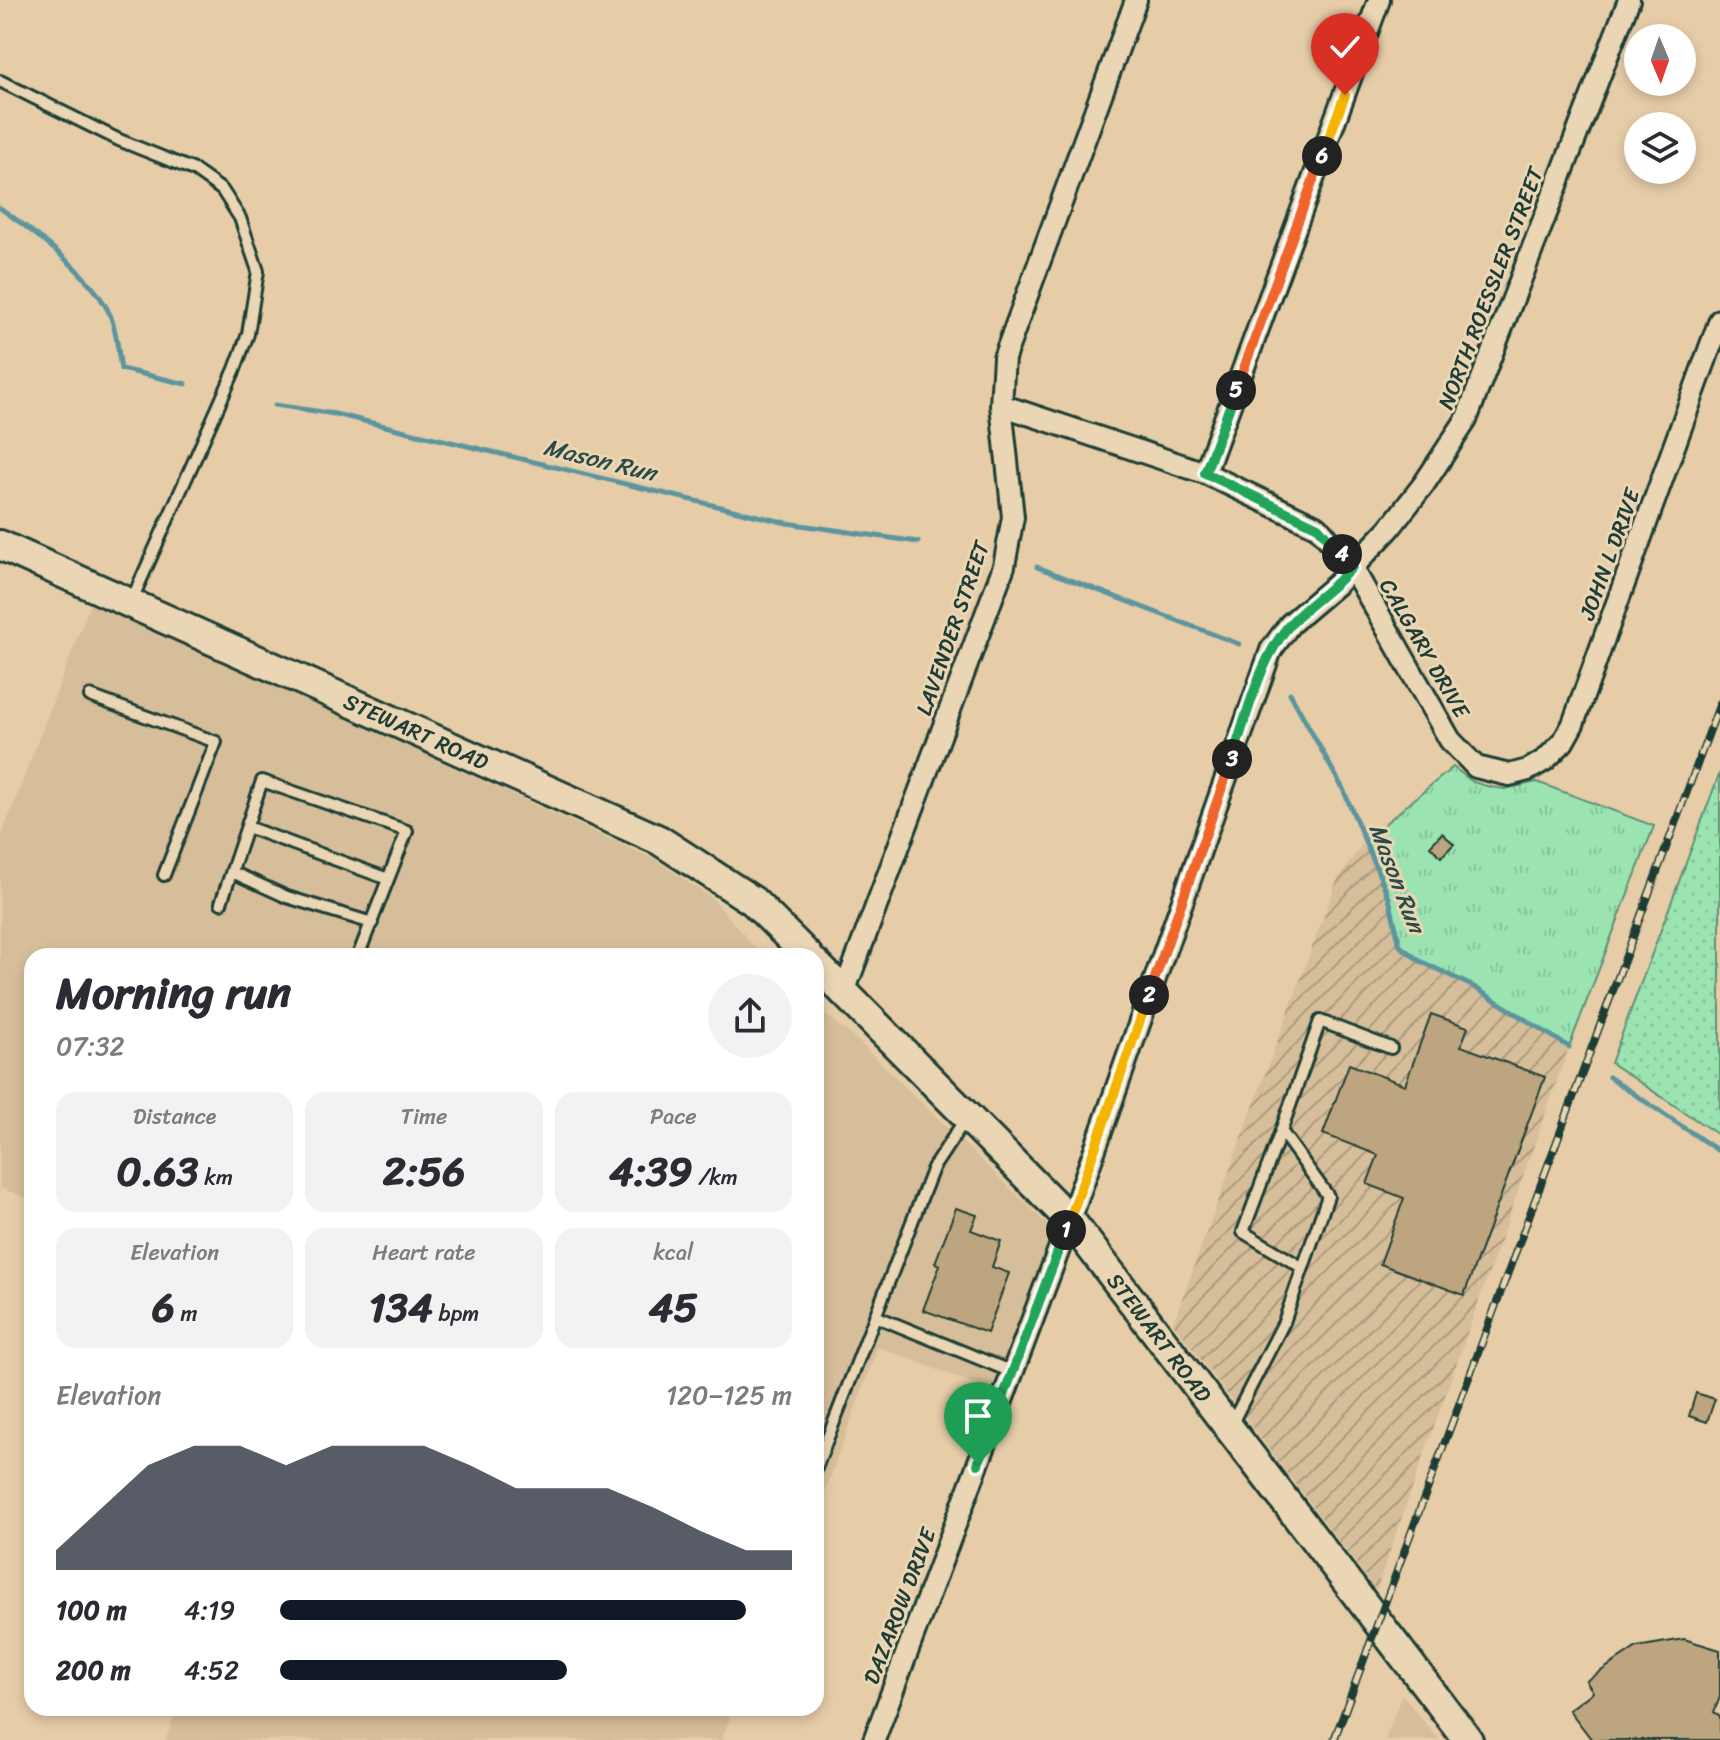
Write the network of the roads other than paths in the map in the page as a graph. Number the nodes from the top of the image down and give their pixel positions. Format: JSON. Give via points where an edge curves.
{"nodes":[{"id":1,"x":1136,"y":0,"type":"edge"},
{"id":2,"x":1379,"y":0,"type":"edge"},
{"id":3,"x":1629,"y":0,"type":"edge"},
{"id":4,"x":0,"y":81,"type":"edge"},
{"id":5,"x":1720,"y":320,"type":"edge"},
{"id":6,"x":1001,"y":405,"type":"junction"},
{"id":7,"x":1205,"y":473,"type":"junction"},
{"id":8,"x":0,"y":545,"type":"edge"},
{"id":9,"x":1352,"y":567,"type":"junction"},
{"id":10,"x":131,"y":603,"type":"junction"},
{"id":11,"x":90,"y":696,"type":"dead end"},
{"id":12,"x":1509,"y":775,"type":"joint"},
{"id":13,"x":247,"y":827,"type":"junction"},
{"id":14,"x":232,"y":872,"type":"junction"},
{"id":15,"x":164,"y":875,"type":"dead end"},
{"id":16,"x":388,"y":879,"type":"junction"},
{"id":17,"x":221,"y":903,"type":"dead end"},
{"id":18,"x":372,"y":923,"type":"junction"},
{"id":19,"x":361,"y":948,"type":"edge"},
{"id":20,"x":800,"y":948,"type":"edge"},
{"id":21,"x":824,"y":972,"type":"edge"},
{"id":22,"x":844,"y":992,"type":"junction"},
{"id":23,"x":1391,"y":1048,"type":"dead end"},
{"id":24,"x":967,"y":1116,"type":"junction"},
{"id":25,"x":1281,"y":1131,"type":"junction"},
{"id":26,"x":1070,"y":1220,"type":"junction"},
{"id":27,"x":1303,"y":1268,"type":"junction"},
{"id":28,"x":875,"y":1316,"type":"junction"},
{"id":29,"x":1012,"y":1372,"type":"junction"},
{"id":30,"x":1230,"y":1427,"type":"junction"},
{"id":31,"x":824,"y":1447,"type":"edge"},
{"id":32,"x":874,"y":1740,"type":"edge"},
{"id":33,"x":1468,"y":1740,"type":"edge"}],
"edges":[{"from":1,"to":6,"type":"street","name":"LAVENDER STREET","via":[[1004,358]]},
{"from":2,"to":7,"type":"street"},
{"from":3,"to":9,"type":"street","name":"NORTH ROESSLER STREET","via":[[1466,420],[1424,484]]},
{"from":4,"to":10,"type":"lane","via":[[119,140],[194,170],[222,190],[240,218],[258,271],[248,334],[235,369]]},
{"from":5,"to":12,"type":"street","name":"JOHN L DRIVE","via":[[1573,724],[1545,760]]},
{"from":6,"to":7,"type":"street","name":"CALGARY DRIVE"},
{"from":6,"to":22,"type":"street","name":"LAVENDER STREET","via":[[1013,517],[1004,566]]},
{"from":7,"to":9,"type":"street","name":"CALGARY DRIVE","via":[[1318,527]]},
{"from":8,"to":10,"type":"street","name":"STEWART ROAD"},
{"from":9,"to":12,"type":"street","name":"CALGARY DRIVE","via":[[1450,740],[1476,767]]},
{"from":9,"to":26,"type":"street","name":"NORTH ROESSLER STREET","via":[[1290,624],[1271,650]]},
{"from":10,"to":20,"type":"street","name":"STEWART ROAD","via":[[659,840],[753,901]]},
{"from":11,"to":15,"type":"lane","via":[[216,742]]},
{"from":13,"to":14,"type":"lane"},
{"from":13,"to":16,"type":"lane"},
{"from":13,"to":16,"type":"lane","via":[[262,781],[407,831]]},
{"from":14,"to":17,"type":"lane"},
{"from":14,"to":18,"type":"lane","via":[[287,897]]},
{"from":16,"to":18,"type":"lane"},
{"from":18,"to":19,"type":"lane"},
{"from":21,"to":22,"type":"street","name":"STEWART ROAD"},
{"from":22,"to":24,"type":"street","name":"STEWART ROAD"},
{"from":23,"to":25,"type":"lane","via":[[1320,1021]]},
{"from":24,"to":26,"type":"street","name":"STEWART ROAD"},
{"from":24,"to":28,"type":"lane","via":[[933,1168]]},
{"from":25,"to":27,"type":"lane","via":[[1328,1196]]},
{"from":25,"to":27,"type":"lane","via":[[1243,1232]]},
{"from":26,"to":29,"type":"street","name":"DAZAROW DRIVE"},
{"from":26,"to":30,"type":"street","name":"STEWART ROAD"},
{"from":27,"to":30,"type":"lane","via":[[1284,1322]]},
{"from":28,"to":29,"type":"lane"},
{"from":28,"to":31,"type":"lane"},
{"from":29,"to":32,"type":"street","name":"DAZAROW DRIVE"},
{"from":30,"to":33,"type":"street","name":"STEWART ROAD"}]}
